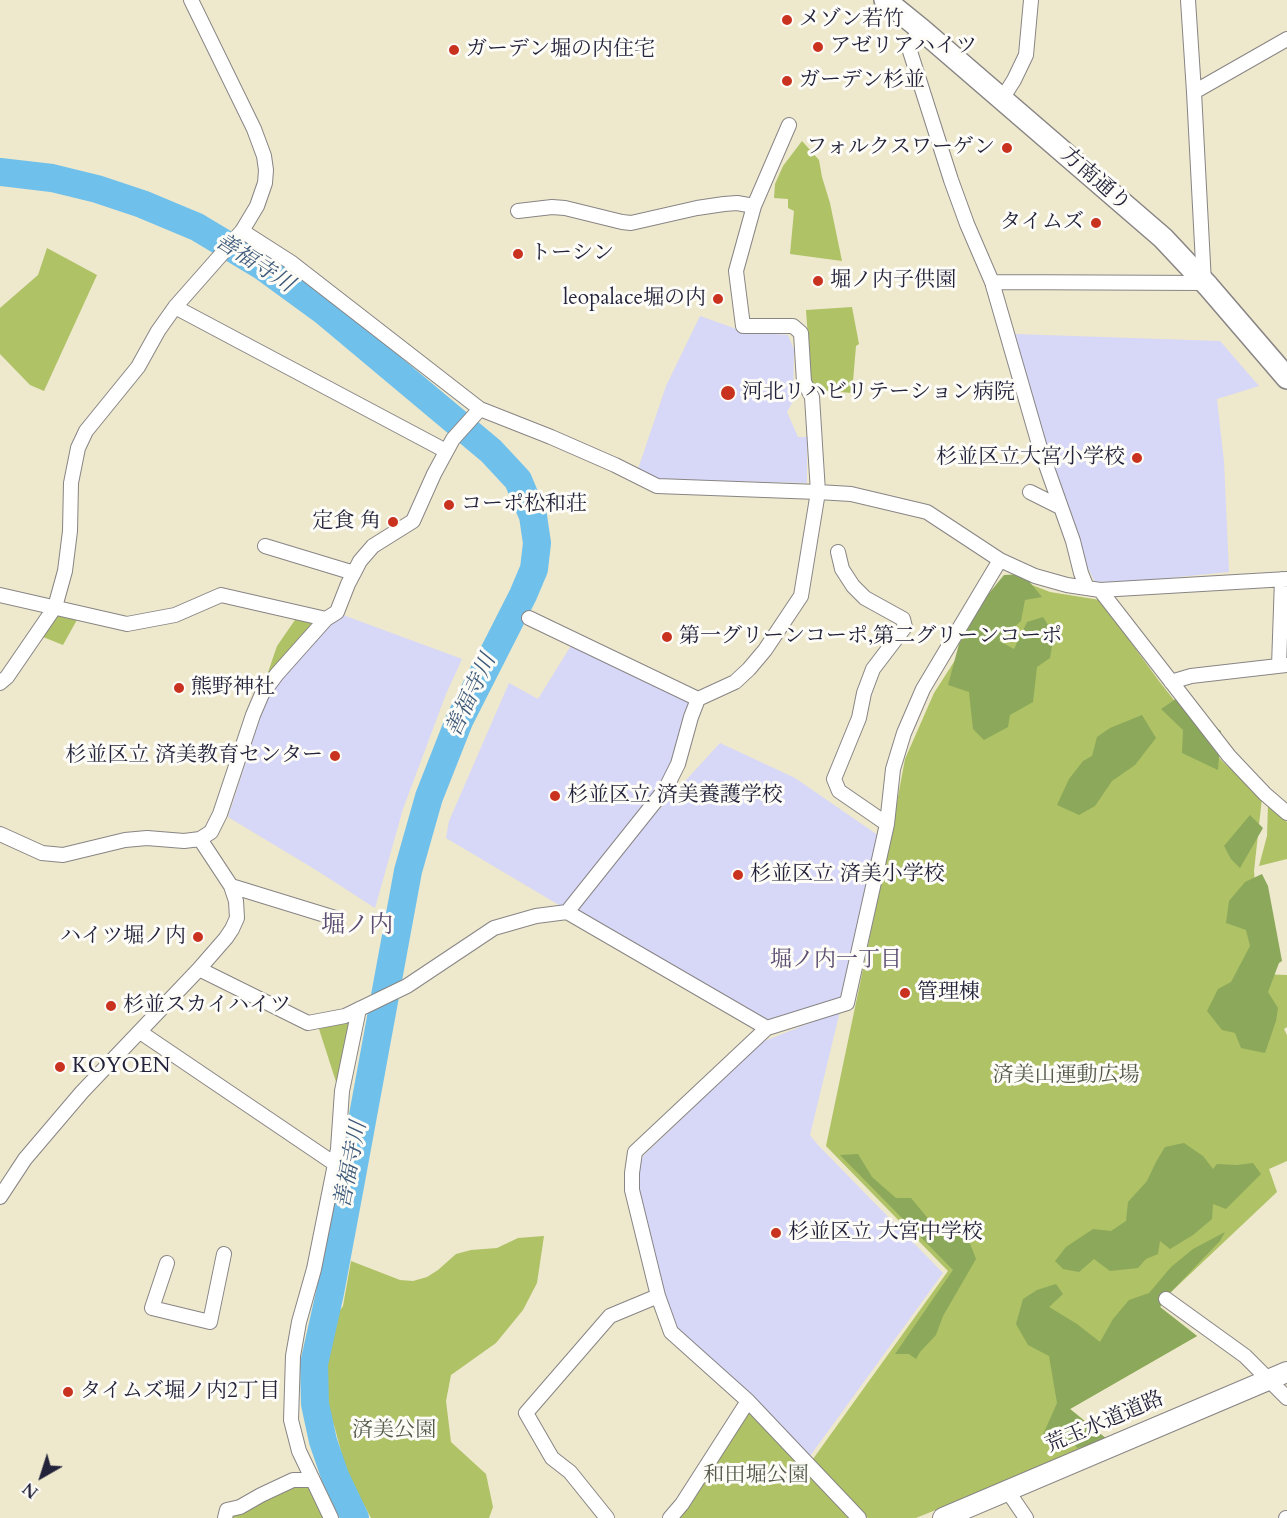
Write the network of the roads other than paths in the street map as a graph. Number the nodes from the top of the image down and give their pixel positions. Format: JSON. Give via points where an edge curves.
{"nodes":[{"id":1,"x":191,"y":0,"type":"edge"},
{"id":2,"x":885,"y":0,"type":"edge"},
{"id":3,"x":1030,"y":0,"type":"edge"},
{"id":4,"x":1188,"y":0,"type":"edge"},
{"id":5,"x":922,"y":30,"type":"junction"},
{"id":6,"x":1287,"y":39,"type":"edge"},
{"id":7,"x":1194,"y":92,"type":"junction"},
{"id":8,"x":1002,"y":99,"type":"junction"},
{"id":9,"x":789,"y":125,"type":"dead end"},
{"id":10,"x":754,"y":206,"type":"junction"},
{"id":11,"x":518,"y":211,"type":"dead end"},
{"id":12,"x":242,"y":231,"type":"junction"},
{"id":13,"x":992,"y":282,"type":"junction"},
{"id":14,"x":1204,"y":283,"type":"junction"},
{"id":15,"x":175,"y":307,"type":"junction"},
{"id":16,"x":1283,"y":366,"type":"edge"},
{"id":17,"x":477,"y":413,"type":"junction"},
{"id":18,"x":449,"y":445,"type":"junction"},
{"id":19,"x":818,"y":492,"type":"junction"},
{"id":20,"x":1030,"y":492,"type":"dead end"},
{"id":21,"x":1060,"y":507,"type":"junction"},
{"id":22,"x":266,"y":546,"type":"dead end"},
{"id":23,"x":838,"y":552,"type":"dead end"},
{"id":24,"x":1000,"y":560,"type":"junction"},
{"id":25,"x":354,"y":573,"type":"junction"},
{"id":26,"x":1284,"y":579,"type":"edge"},
{"id":27,"x":1094,"y":589,"type":"junction"},
{"id":28,"x":0,"y":595,"type":"edge"},
{"id":29,"x":55,"y":607,"type":"junction"},
{"id":30,"x":529,"y":618,"type":"dead end"},
{"id":31,"x":326,"y":619,"type":"junction"},
{"id":32,"x":1283,"y":666,"type":"edge"},
{"id":33,"x":1171,"y":682,"type":"junction"},
{"id":34,"x":0,"y":683,"type":"edge"},
{"id":35,"x":698,"y":699,"type":"junction"},
{"id":36,"x":1287,"y":813,"type":"edge"},
{"id":37,"x":887,"y":824,"type":"junction"},
{"id":38,"x":0,"y":834,"type":"edge"},
{"id":39,"x":200,"y":840,"type":"junction"},
{"id":40,"x":231,"y":886,"type":"junction"},
{"id":41,"x":567,"y":912,"type":"junction"},
{"id":42,"x":335,"y":918,"type":"dead end"},
{"id":43,"x":199,"y":969,"type":"junction"},
{"id":44,"x":362,"y":1007,"type":"junction"},
{"id":45,"x":767,"y":1028,"type":"junction"},
{"id":46,"x":140,"y":1032,"type":"junction"},
{"id":47,"x":335,"y":1164,"type":"junction"},
{"id":48,"x":0,"y":1197,"type":"edge"},
{"id":49,"x":224,"y":1254,"type":"dead end"},
{"id":50,"x":167,"y":1263,"type":"dead end"},
{"id":51,"x":658,"y":1296,"type":"junction"},
{"id":52,"x":1166,"y":1299,"type":"dead end"},
{"id":53,"x":1278,"y":1375,"type":"edge"},
{"id":54,"x":1287,"y":1398,"type":"edge"},
{"id":55,"x":748,"y":1401,"type":"junction"},
{"id":56,"x":312,"y":1480,"type":"junction"},
{"id":57,"x":1007,"y":1490,"type":"junction"},
{"id":58,"x":225,"y":1518,"type":"edge"},
{"id":59,"x":331,"y":1518,"type":"edge"},
{"id":60,"x":607,"y":1518,"type":"edge"},
{"id":61,"x":670,"y":1518,"type":"edge"},
{"id":62,"x":859,"y":1518,"type":"edge"},
{"id":63,"x":943,"y":1518,"type":"edge"},
{"id":64,"x":1026,"y":1518,"type":"edge"}],
"edges":[{"from":1,"to":12,"type":"street","via":[[264,156],[265,183]]},
{"from":2,"to":5,"type":"main road","name":"方南通り"},
{"from":3,"to":8,"type":"street","via":[[1026,55]]},
{"from":4,"to":7,"type":"street"},
{"from":5,"to":8,"type":"main road","name":"方南通り"},
{"from":5,"to":13,"type":"street","via":[[908,45],[951,180]]},
{"from":6,"to":7,"type":"street"},
{"from":7,"to":14,"type":"street"},
{"from":8,"to":14,"type":"main road","name":"方南通り","via":[[1162,238]]},
{"from":9,"to":10,"type":"street"},
{"from":10,"to":11,"type":"street","via":[[724,204],[631,223],[565,208]]},
{"from":10,"to":19,"type":"street","via":[[736,271],[743,326],[793,326],[801,333],[804,382],[812,397]]},
{"from":12,"to":15,"type":"street"},
{"from":12,"to":17,"type":"street","via":[[292,263]]},
{"from":13,"to":14,"type":"street"},
{"from":13,"to":21,"type":"street"},
{"from":14,"to":16,"type":"main road","name":"方南通り"},
{"from":15,"to":18,"type":"street"},
{"from":15,"to":29,"type":"street","via":[[138,367],[86,431],[78,448],[71,483],[65,572]]},
{"from":17,"to":18,"type":"street"},
{"from":17,"to":19,"type":"street","via":[[562,442],[657,486]]},
{"from":18,"to":25,"type":"street","via":[[413,521],[373,546]]},
{"from":19,"to":24,"type":"street","via":[[851,494],[927,512]]},
{"from":19,"to":35,"type":"street","via":[[801,596],[749,669],[735,682]]},
{"from":20,"to":21,"type":"street"},
{"from":21,"to":27,"type":"street","via":[[1081,573]]},
{"from":22,"to":25,"type":"street"},
{"from":23,"to":37,"type":"street","via":[[842,569],[853,586],[865,598],[903,619],[905,627],[873,669],[859,718],[834,779],[839,791]]},
{"from":24,"to":27,"type":"street","via":[[1035,576]]},
{"from":24,"to":37,"type":"street","via":[[923,689],[904,732],[892,769]]},
{"from":25,"to":31,"type":"street","via":[[337,612]]},
{"from":26,"to":27,"type":"street"},
{"from":26,"to":32,"type":"street"},
{"from":27,"to":33,"type":"street"},
{"from":28,"to":29,"type":"street"},
{"from":29,"to":31,"type":"street","via":[[127,624],[175,615],[221,595]]},
{"from":29,"to":34,"type":"street"},
{"from":30,"to":35,"type":"street"},
{"from":31,"to":39,"type":"street","via":[[262,694],[220,814],[211,832]]},
{"from":32,"to":33,"type":"street","via":[[1191,676]]},
{"from":33,"to":36,"type":"street","via":[[1229,756]]},
{"from":35,"to":41,"type":"street","via":[[678,764],[666,788]]},
{"from":37,"to":45,"type":"street","via":[[847,1003]]},
{"from":38,"to":39,"type":"street","via":[[42,854],[63,855],[125,840]]},
{"from":39,"to":40,"type":"street"},
{"from":40,"to":42,"type":"street"},
{"from":40,"to":43,"type":"street","via":[[237,901],[237,918],[226,938]]},
{"from":41,"to":44,"type":"street","via":[[494,928],[420,978]]},
{"from":41,"to":45,"type":"street"},
{"from":43,"to":44,"type":"street","via":[[308,1023],[345,1016]]},
{"from":43,"to":46,"type":"street"},
{"from":44,"to":47,"type":"street","via":[[342,1091]]},
{"from":45,"to":51,"type":"street","via":[[635,1152],[632,1190]]},
{"from":46,"to":47,"type":"street"},
{"from":46,"to":48,"type":"street","via":[[25,1159]]},
{"from":47,"to":56,"type":"street","via":[[293,1356],[291,1420]]},
{"from":49,"to":50,"type":"street","via":[[210,1322],[152,1308]]},
{"from":51,"to":55,"type":"street","via":[[671,1332]]},
{"from":51,"to":60,"type":"street","via":[[610,1316],[526,1413],[552,1458],[570,1472]]},
{"from":52,"to":53,"type":"street"},
{"from":53,"to":54,"type":"street"},
{"from":53,"to":57,"type":"main road","name":"荒玉水道道路"},
{"from":55,"to":61,"type":"street"},
{"from":55,"to":62,"type":"street"},
{"from":56,"to":58,"type":"street","via":[[293,1480],[227,1510]]},
{"from":56,"to":59,"type":"street"},
{"from":57,"to":63,"type":"main road","name":"荒玉水道道路"},
{"from":57,"to":64,"type":"street"}]}
